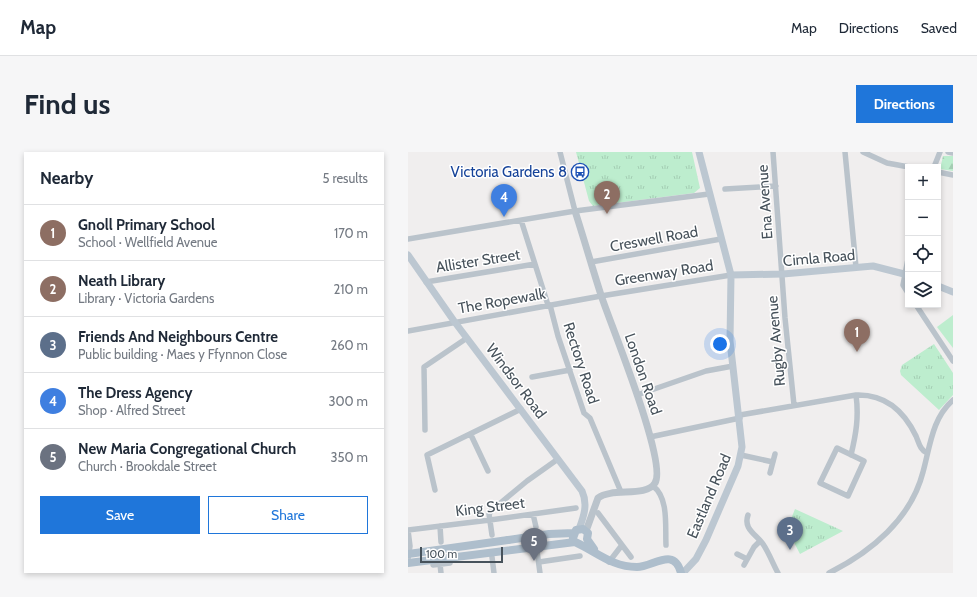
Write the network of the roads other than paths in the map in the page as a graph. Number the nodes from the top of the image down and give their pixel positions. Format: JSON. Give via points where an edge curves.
{"nodes":[{"id":1,"x":560,"y":152,"type":"edge"},
{"id":2,"x":699,"y":152,"type":"edge"},
{"id":3,"x":773,"y":152,"type":"edge"},
{"id":4,"x":844,"y":152,"type":"edge"},
{"id":5,"x":863,"y":152,"type":"edge"},
{"id":6,"x":940,"y":152,"type":"edge"},
{"id":7,"x":948,"y":152,"type":"edge"},
{"id":8,"x":953,"y":153,"type":"edge"},
{"id":9,"x":935,"y":164,"type":"edge"},
{"id":10,"x":905,"y":166,"type":"edge"},
{"id":11,"x":941,"y":173,"type":"edge"},
{"id":12,"x":953,"y":175,"type":"edge"},
{"id":13,"x":776,"y":186,"type":"junction"},
{"id":14,"x":725,"y":188,"type":"dead end"},
{"id":15,"x":709,"y":194,"type":"junction"},
{"id":16,"x":575,"y":211,"type":"junction"},
{"id":17,"x":520,"y":220,"type":"junction"},
{"id":18,"x":408,"y":239,"type":"edge"},
{"id":19,"x":721,"y":239,"type":"junction"},
{"id":20,"x":408,"y":255,"type":"edge"},
{"id":21,"x":591,"y":262,"type":"junction"},
{"id":22,"x":535,"y":264,"type":"junction"},
{"id":23,"x":856,"y":267,"type":"junction"},
{"id":24,"x":783,"y":274,"type":"junction"},
{"id":25,"x":905,"y":274,"type":"edge"},
{"id":26,"x":731,"y":275,"type":"junction"},
{"id":27,"x":905,"y":278,"type":"edge"},
{"id":28,"x":426,"y":282,"type":"junction"},
{"id":29,"x":941,"y":287,"type":"edge"},
{"id":30,"x":905,"y":289,"type":"edge"},
{"id":31,"x":953,"y":292,"type":"edge"},
{"id":32,"x":601,"y":296,"type":"junction"},
{"id":33,"x":549,"y":305,"type":"junction"},
{"id":34,"x":918,"y":308,"type":"edge"},
{"id":35,"x":454,"y":322,"type":"junction"},
{"id":36,"x":408,"y":331,"type":"edge"},
{"id":37,"x":467,"y":338,"type":"junction"},
{"id":38,"x":953,"y":361,"type":"edge"},
{"id":39,"x":733,"y":366,"type":"junction"},
{"id":40,"x":570,"y":370,"type":"junction"},
{"id":41,"x":532,"y":377,"type":"dead end"},
{"id":42,"x":637,"y":395,"type":"junction"},
{"id":43,"x":856,"y":395,"type":"junction"},
{"id":44,"x":953,"y":400,"type":"edge"},
{"id":45,"x":794,"y":405,"type":"junction"},
{"id":46,"x":521,"y":409,"type":"junction"},
{"id":47,"x":740,"y":417,"type":"junction"},
{"id":48,"x":425,"y":430,"type":"dead end"},
{"id":49,"x":471,"y":435,"type":"junction"},
{"id":50,"x":650,"y":437,"type":"junction"},
{"id":51,"x":927,"y":453,"type":"junction"},
{"id":52,"x":774,"y":454,"type":"dead end"},
{"id":53,"x":851,"y":455,"type":"junction"},
{"id":54,"x":741,"y":456,"type":"junction"},
{"id":55,"x":558,"y":459,"type":"junction"},
{"id":56,"x":773,"y":462,"type":"junction"},
{"id":57,"x":488,"y":471,"type":"dead end"},
{"id":58,"x":770,"y":473,"type":"dead end"},
{"id":59,"x":653,"y":486,"type":"junction"},
{"id":60,"x":435,"y":490,"type":"dead end"},
{"id":61,"x":621,"y":492,"type":"junction"},
{"id":62,"x":576,"y":508,"type":"dead end"},
{"id":63,"x":598,"y":513,"type":"dead end"},
{"id":64,"x":533,"y":514,"type":"junction"},
{"id":65,"x":748,"y":515,"type":"dead end"},
{"id":66,"x":490,"y":520,"type":"junction"},
{"id":67,"x":440,"y":526,"type":"junction"},
{"id":68,"x":536,"y":527,"type":"dead end"},
{"id":69,"x":408,"y":530,"type":"edge"},
{"id":70,"x":579,"y":531,"type":"junction"},
{"id":71,"x":492,"y":535,"type":"dead end"},
{"id":72,"x":441,"y":542,"type":"dead end"},
{"id":73,"x":582,"y":542,"type":"junction"},
{"id":74,"x":762,"y":543,"type":"junction"},
{"id":75,"x":622,"y":545,"type":"junction"},
{"id":76,"x":666,"y":545,"type":"dead end"},
{"id":77,"x":537,"y":551,"type":"dead end"},
{"id":78,"x":408,"y":554,"type":"edge"},
{"id":79,"x":737,"y":554,"type":"dead end"},
{"id":80,"x":580,"y":556,"type":"dead end"},
{"id":81,"x":492,"y":557,"type":"dead end"},
{"id":82,"x":631,"y":558,"type":"dead end"},
{"id":83,"x":747,"y":558,"type":"junction"},
{"id":84,"x":408,"y":559,"type":"edge"},
{"id":85,"x":696,"y":559,"type":"junction"},
{"id":86,"x":539,"y":562,"type":"junction"},
{"id":87,"x":609,"y":562,"type":"junction"},
{"id":88,"x":674,"y":562,"type":"junction"},
{"id":89,"x":408,"y":563,"type":"edge"},
{"id":90,"x":450,"y":563,"type":"dead end"},
{"id":91,"x":440,"y":564,"type":"junction"},
{"id":92,"x":650,"y":564,"type":"junction"},
{"id":93,"x":433,"y":565,"type":"dead end"},
{"id":94,"x":744,"y":565,"type":"dead end"},
{"id":95,"x":640,"y":570,"type":"edge"},
{"id":96,"x":441,"y":573,"type":"edge"},
{"id":97,"x":494,"y":573,"type":"edge"},
{"id":98,"x":540,"y":573,"type":"edge"},
{"id":99,"x":645,"y":573,"type":"edge"},
{"id":100,"x":682,"y":573,"type":"edge"},
{"id":101,"x":778,"y":573,"type":"edge"},
{"id":102,"x":828,"y":573,"type":"edge"}],
"edges":[{"from":1,"to":16,"type":"street"},
{"from":2,"to":15,"type":"main road","name":"Eastland Road"},
{"from":3,"to":13,"type":"street","name":"Ena Avenue"},
{"from":4,"to":23,"type":"street"},
{"from":5,"to":10,"type":"street","via":[[887,163]]},
{"from":6,"to":9,"type":"street"},
{"from":7,"to":8,"type":"street"},
{"from":11,"to":12,"type":"street"},
{"from":13,"to":14,"type":"street"},
{"from":13,"to":24,"type":"street","name":"Ena Avenue"},
{"from":15,"to":16,"type":"street"},
{"from":15,"to":19,"type":"main road","name":"Eastland Road"},
{"from":16,"to":17,"type":"street"},
{"from":16,"to":21,"type":"street","name":"London Road"},
{"from":17,"to":18,"type":"street"},
{"from":17,"to":22,"type":"street","name":"Rectory Road"},
{"from":19,"to":21,"type":"street","name":"Creswell Road"},
{"from":19,"to":26,"type":"main road","name":"Eastland Road"},
{"from":20,"to":28,"type":"main road","name":"Windsor Road"},
{"from":21,"to":32,"type":"street","name":"London Road"},
{"from":22,"to":28,"type":"street","name":"Allister Street"},
{"from":22,"to":33,"type":"street","name":"Rectory Road"},
{"from":23,"to":24,"type":"main road","name":"Cimla Road"},
{"from":23,"to":25,"type":"main road","name":"Cimla Road","via":[[873,266]]},
{"from":24,"to":26,"type":"main road","name":"Cimla Road"},
{"from":24,"to":45,"type":"street","name":"Rugby Avenue"},
{"from":26,"to":32,"type":"street","name":"Greenway Road"},
{"from":26,"to":39,"type":"main road","name":"Eastland Road","via":[[730,341]]},
{"from":27,"to":30,"type":"street"},
{"from":28,"to":35,"type":"main road","name":"Windsor Road"},
{"from":29,"to":31,"type":"main road"},
{"from":32,"to":33,"type":"street","name":"The Ropewalk"},
{"from":32,"to":42,"type":"street","name":"London Road"},
{"from":33,"to":35,"type":"street","name":"The Ropewalk"},
{"from":33,"to":40,"type":"street","name":"Rectory Road"},
{"from":34,"to":38,"type":"street"},
{"from":35,"to":36,"type":"street","name":"The Ropewalk"},
{"from":35,"to":37,"type":"main road","name":"Windsor Road"},
{"from":37,"to":46,"type":"main road","name":"Windsor Road"},
{"from":37,"to":48,"type":"street","via":[[424,367]]},
{"from":39,"to":42,"type":"street","via":[[706,371]]},
{"from":39,"to":47,"type":"main road","name":"Eastland Road"},
{"from":40,"to":41,"type":"street"},
{"from":40,"to":61,"type":"street","name":"Rectory Road","via":[[584,413],[590,418]]},
{"from":42,"to":50,"type":"street","name":"London Road"},
{"from":43,"to":45,"type":"street"},
{"from":43,"to":51,"type":"street","via":[[873,396],[892,404],[909,421],[921,448]]},
{"from":43,"to":53,"type":"street","via":[[858,427]]},
{"from":44,"to":51,"type":"street","via":[[937,422]]},
{"from":45,"to":47,"type":"street"},
{"from":46,"to":49,"type":"street"},
{"from":46,"to":55,"type":"main road","name":"Windsor Road"},
{"from":47,"to":50,"type":"street"},
{"from":47,"to":54,"type":"main road","name":"Eastland Road"},
{"from":49,"to":57,"type":"street"},
{"from":49,"to":60,"type":"street","via":[[427,455]]},
{"from":50,"to":59,"type":"street","name":"London Road","via":[[658,473]]},
{"from":51,"to":102,"type":"street","via":[[923,474],[911,504],[896,524],[869,548]]},
{"from":52,"to":56,"type":"street"},
{"from":53,"to":53,"type":"street","via":[[837,448],[820,483],[848,496],[864,461]]},
{"from":54,"to":56,"type":"street"},
{"from":54,"to":85,"type":"main road","name":"Eastland Road"},
{"from":55,"to":66,"type":"street","via":[[526,481],[492,510],[489,514]]},
{"from":55,"to":70,"type":"main road","name":"Windsor Road","via":[[585,498],[584,515]]},
{"from":56,"to":58,"type":"street"},
{"from":59,"to":61,"type":"street","via":[[644,490]]},
{"from":59,"to":76,"type":"street","via":[[663,501]]},
{"from":61,"to":70,"type":"street","via":[[604,494],[598,498]]},
{"from":62,"to":64,"type":"street","name":"King Street"},
{"from":63,"to":75,"type":"street"},
{"from":64,"to":66,"type":"street","name":"King Street"},
{"from":64,"to":68,"type":"street"},
{"from":65,"to":74,"type":"street","via":[[747,525],[750,531]]},
{"from":66,"to":67,"type":"street","name":"King Street"},
{"from":66,"to":71,"type":"street"},
{"from":67,"to":69,"type":"street","name":"King Street"},
{"from":67,"to":72,"type":"street"},
{"from":69,"to":84,"type":"street"},
{"from":70,"to":73,"type":"main road"},
{"from":70,"to":73,"type":"main road","via":[[573,536]]},
{"from":70,"to":78,"type":"main road","bridge":true},
{"from":73,"to":87,"type":"main road"},
{"from":73,"to":89,"type":"main road"},
{"from":74,"to":83,"type":"street","via":[[759,542]]},
{"from":74,"to":101,"type":"street"},
{"from":75,"to":82,"type":"street"},
{"from":75,"to":87,"type":"street"},
{"from":77,"to":86,"type":"street"},
{"from":79,"to":83,"type":"street"},
{"from":80,"to":86,"type":"street"},
{"from":81,"to":97,"type":"street"},
{"from":83,"to":94,"type":"street"},
{"from":85,"to":88,"type":"main road","via":[[686,563]]},
{"from":85,"to":100,"type":"main road","name":"Eastland Road"},
{"from":86,"to":98,"type":"street"},
{"from":87,"to":95,"type":"main road"},
{"from":88,"to":92,"type":"main road","via":[[663,558]]},
{"from":88,"to":100,"type":"main road"},
{"from":90,"to":91,"type":"street"},
{"from":91,"to":93,"type":"street"},
{"from":91,"to":96,"type":"street"},
{"from":92,"to":95,"type":"main road"},
{"from":92,"to":99,"type":"main road"}]}
